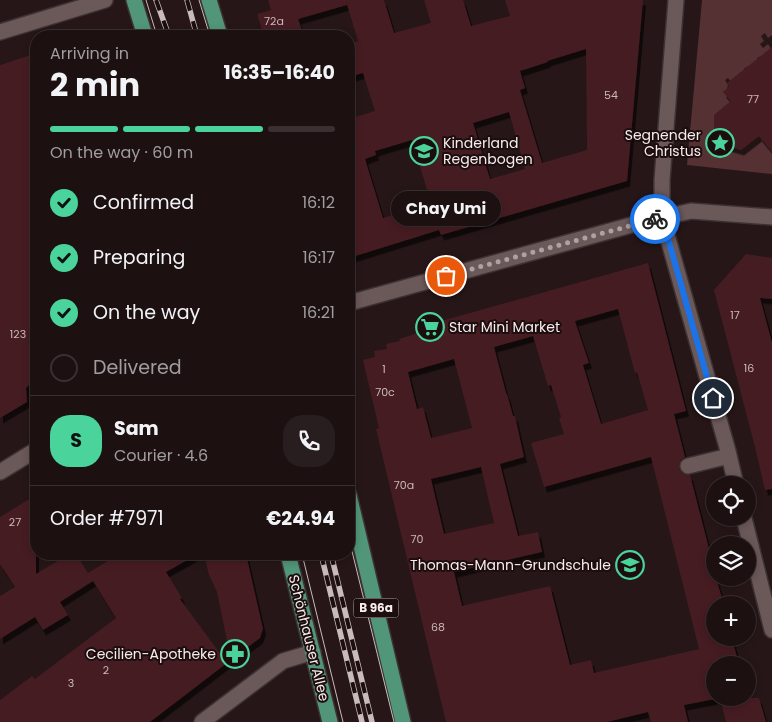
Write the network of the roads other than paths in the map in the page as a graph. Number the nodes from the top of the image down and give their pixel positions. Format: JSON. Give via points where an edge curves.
{"nodes":[{"id":1,"x":105,"y":0,"type":"edge"},
{"id":2,"x":134,"y":0,"type":"edge"},
{"id":3,"x":209,"y":0,"type":"edge"},
{"id":4,"x":676,"y":0,"type":"edge"},
{"id":5,"x":143,"y":30,"type":"edge"},
{"id":6,"x":218,"y":30,"type":"edge"},
{"id":7,"x":0,"y":32,"type":"edge"},
{"id":8,"x":664,"y":217,"type":"junction"},
{"id":9,"x":772,"y":217,"type":"edge"},
{"id":10,"x":355,"y":301,"type":"edge"},
{"id":11,"x":30,"y":454,"type":"edge"},
{"id":12,"x":728,"y":456,"type":"junction"},
{"id":13,"x":688,"y":466,"type":"dead end"},
{"id":14,"x":0,"y":472,"type":"edge"},
{"id":15,"x":734,"y":476,"type":"edge"},
{"id":16,"x":355,"y":520,"type":"edge"},
{"id":17,"x":746,"y":526,"type":"edge"},
{"id":18,"x":290,"y":560,"type":"edge"},
{"id":19,"x":772,"y":630,"type":"edge"},
{"id":20,"x":313,"y":652,"type":"junction"},
{"id":21,"x":202,"y":722,"type":"edge"},
{"id":22,"x":330,"y":722,"type":"edge"},
{"id":23,"x":403,"y":722,"type":"edge"}],
"edges":[{"from":1,"to":7,"type":"street"},
{"from":2,"to":5,"type":"main road"},
{"from":3,"to":6,"type":"main road"},
{"from":4,"to":8,"type":"street","via":[[663,165]]},
{"from":8,"to":9,"type":"street","via":[[691,211]]},
{"from":8,"to":10,"type":"street"},
{"from":8,"to":12,"type":"street"},
{"from":11,"to":14,"type":"street"},
{"from":12,"to":13,"type":"street"},
{"from":12,"to":15,"type":"street"},
{"from":16,"to":23,"type":"main road","number":"B 96a"},
{"from":17,"to":19,"type":"street"},
{"from":18,"to":20,"type":"main road","name":"Schönhauser Allee"},
{"from":20,"to":21,"type":"street","via":[[282,661]]},
{"from":20,"to":22,"type":"main road","name":"Schönhauser Allee"}]}
